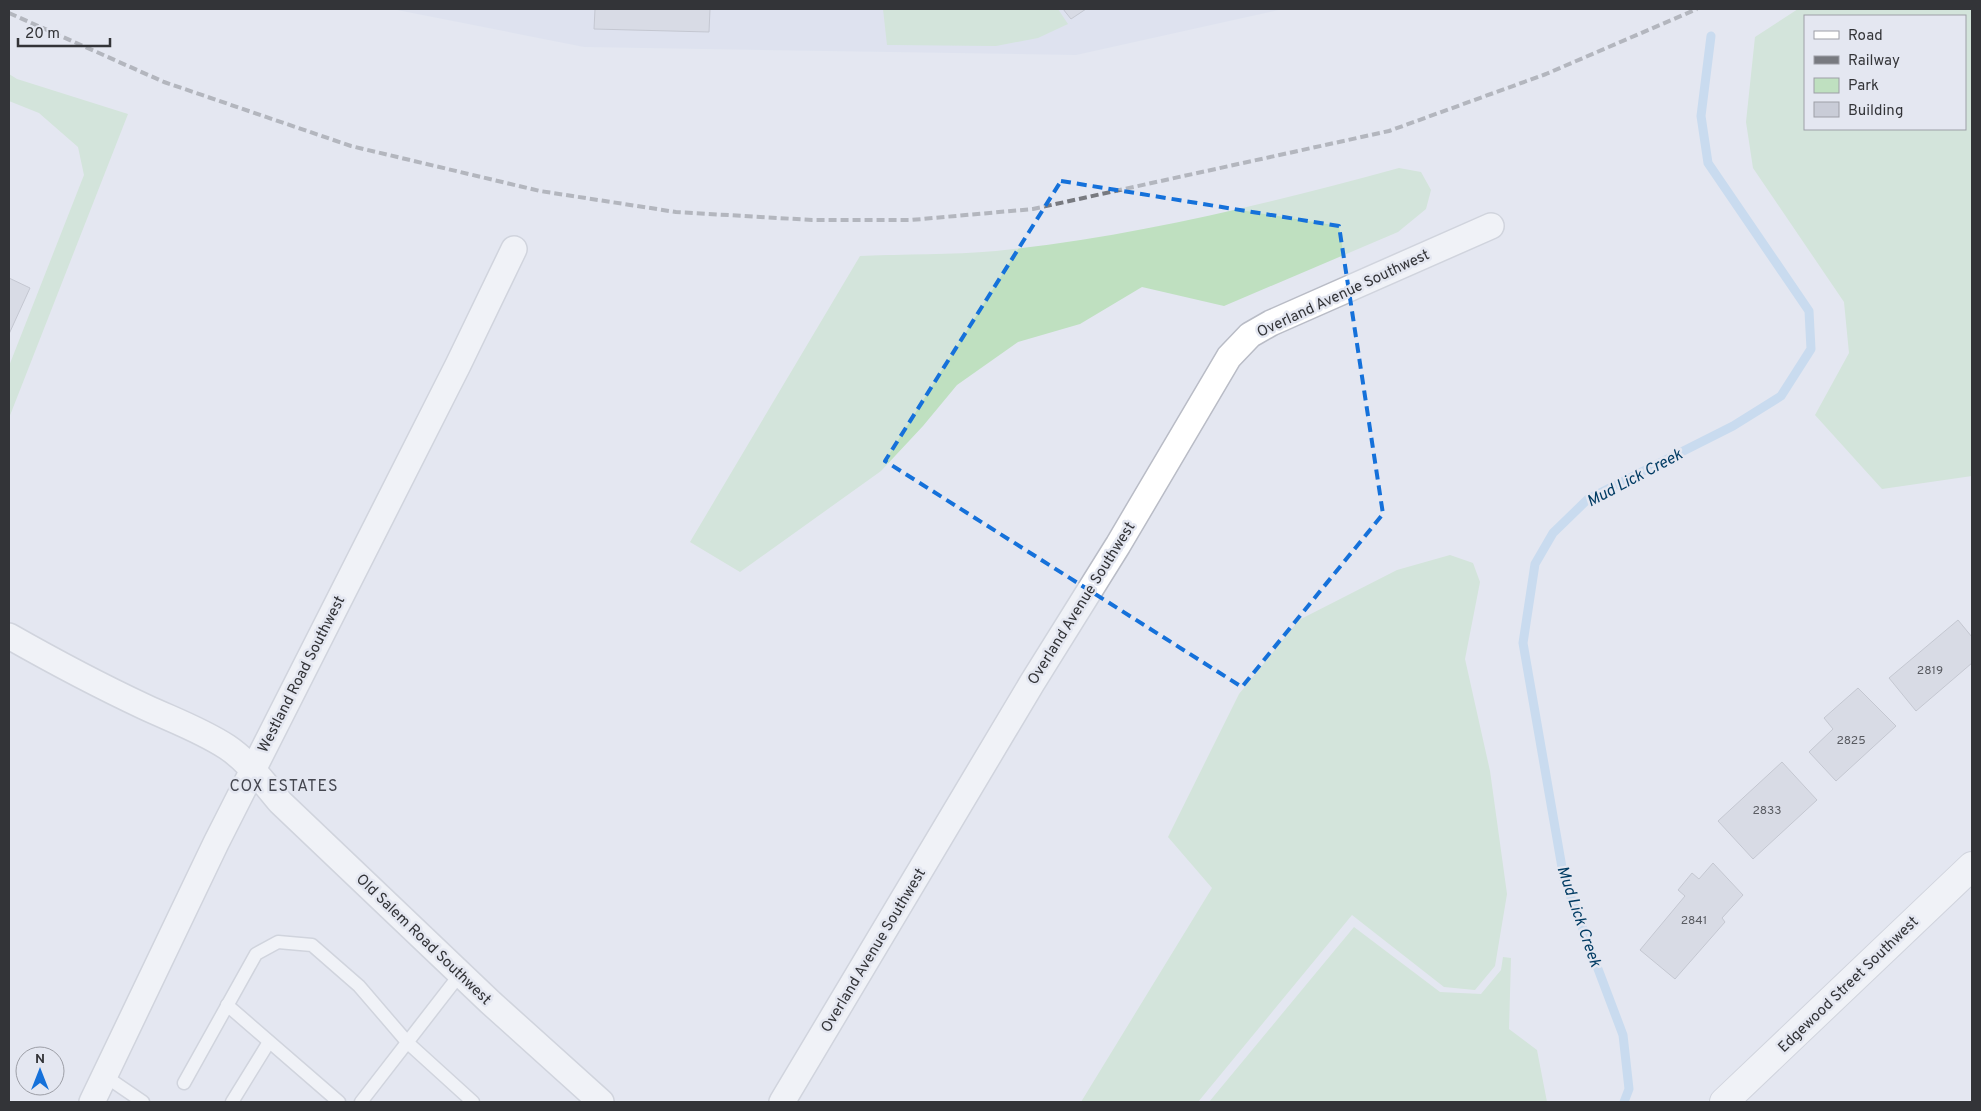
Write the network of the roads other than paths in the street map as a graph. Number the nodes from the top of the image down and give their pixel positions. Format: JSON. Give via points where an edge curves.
{"nodes":[{"id":1,"x":1490,"y":226,"type":"dead end"},
{"id":2,"x":514,"y":248,"type":"dead end"},
{"id":3,"x":9,"y":636,"type":"edge"},
{"id":4,"x":252,"y":770,"type":"junction"},
{"id":5,"x":1972,"y":866,"type":"edge"},
{"id":6,"x":461,"y":973,"type":"junction"},
{"id":7,"x":227,"y":1005,"type":"junction"},
{"id":8,"x":269,"y":1042,"type":"junction"},
{"id":9,"x":408,"y":1043,"type":"junction"},
{"id":10,"x":105,"y":1076,"type":"junction"},
{"id":11,"x":184,"y":1084,"type":"dead end"},
{"id":12,"x":326,"y":1092,"type":"junction"},
{"id":13,"x":92,"y":1102,"type":"edge"},
{"id":14,"x":143,"y":1102,"type":"edge"},
{"id":15,"x":232,"y":1102,"type":"edge"},
{"id":16,"x":318,"y":1102,"type":"edge"},
{"id":17,"x":339,"y":1102,"type":"edge"},
{"id":18,"x":360,"y":1102,"type":"edge"},
{"id":19,"x":473,"y":1102,"type":"edge"},
{"id":20,"x":601,"y":1102,"type":"edge"},
{"id":21,"x":782,"y":1102,"type":"edge"},
{"id":22,"x":1724,"y":1102,"type":"edge"}],
"edges":[{"from":1,"to":21,"type":"street","name":"Overland Avenue Southwest","via":[[1271,323],[1250,336],[1229,357]]},
{"from":2,"to":4,"type":"street","name":"Westland Road Southwest"},
{"from":3,"to":4,"type":"street","name":"Old Salem Road Southwest","via":[[57,664],[193,728],[228,748]]},
{"from":4,"to":6,"type":"street","name":"Old Salem Road Southwest","via":[[280,802]]},
{"from":4,"to":10,"type":"street","name":"Westland Road Southwest"},
{"from":5,"to":22,"type":"street","name":"Edgewood Street Southwest"},
{"from":6,"to":9,"type":"lane"},
{"from":6,"to":20,"type":"street","name":"Old Salem Road Southwest"},
{"from":7,"to":8,"type":"lane"},
{"from":7,"to":9,"type":"lane","via":[[256,954],[278,942],[312,945],[359,986]]},
{"from":7,"to":11,"type":"lane"},
{"from":8,"to":12,"type":"lane"},
{"from":8,"to":15,"type":"lane"},
{"from":9,"to":18,"type":"lane"},
{"from":9,"to":19,"type":"lane"},
{"from":10,"to":13,"type":"street","name":"Westland Road Southwest"},
{"from":10,"to":14,"type":"lane"},
{"from":12,"to":16,"type":"lane"},
{"from":12,"to":17,"type":"lane"}]}
